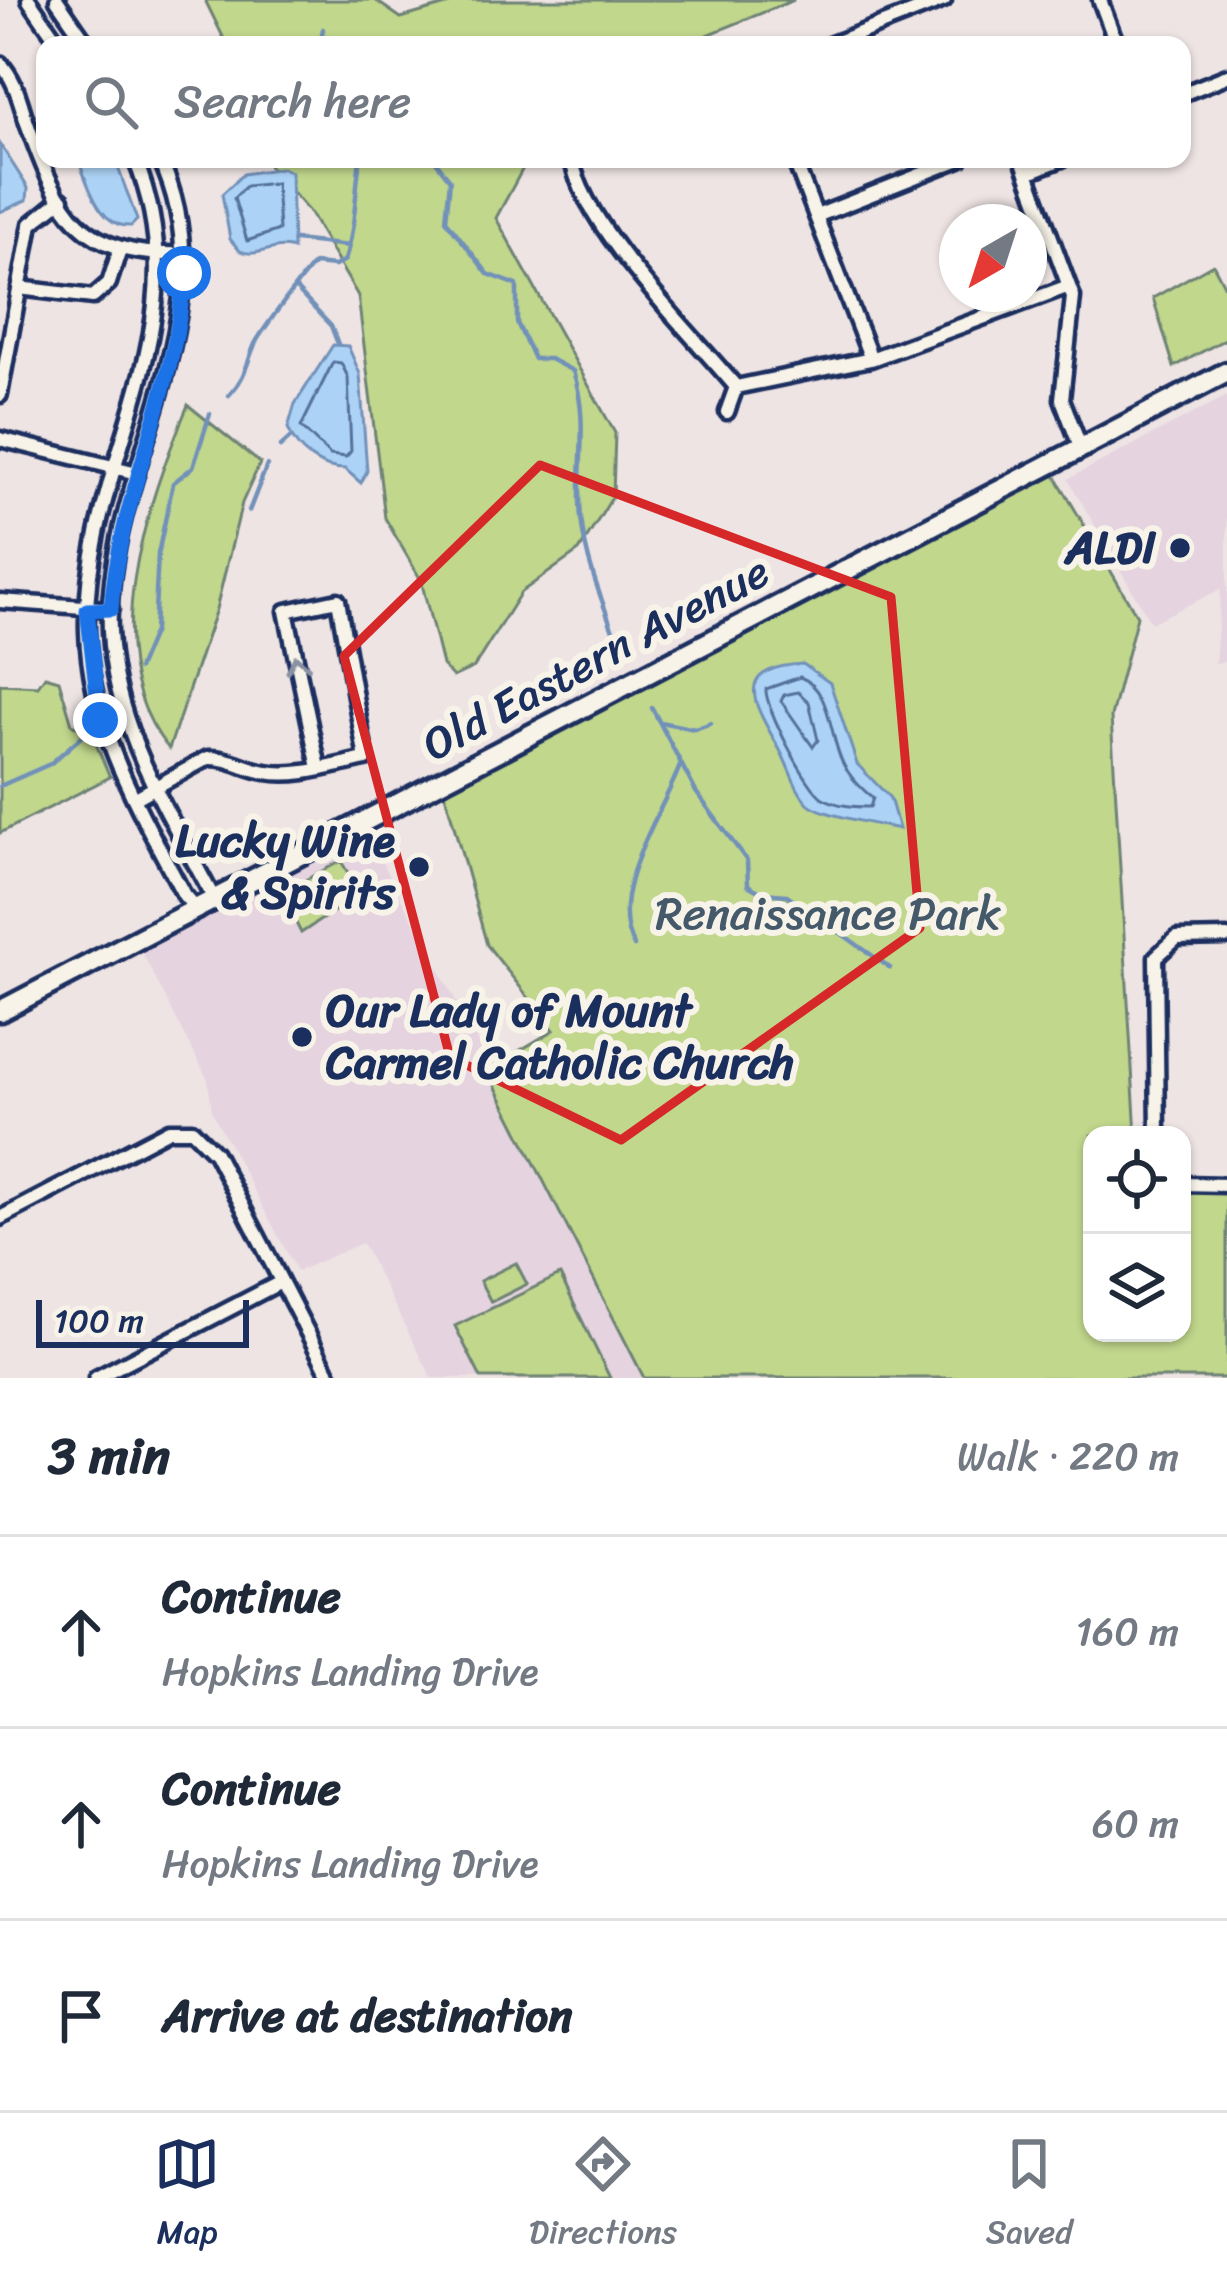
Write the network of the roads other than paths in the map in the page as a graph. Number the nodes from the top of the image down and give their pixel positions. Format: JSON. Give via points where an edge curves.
{"nodes":[{"id":1,"x":29,"y":0,"type":"edge"},
{"id":2,"x":57,"y":0,"type":"edge"},
{"id":3,"x":944,"y":0,"type":"edge"},
{"id":4,"x":1100,"y":0,"type":"edge"},
{"id":5,"x":54,"y":36,"type":"edge"},
{"id":6,"x":82,"y":36,"type":"edge"},
{"id":7,"x":853,"y":36,"type":"edge"},
{"id":8,"x":1114,"y":36,"type":"edge"},
{"id":9,"x":0,"y":63,"type":"edge"},
{"id":10,"x":1227,"y":76,"type":"edge"},
{"id":11,"x":1191,"y":90,"type":"edge"},
{"id":12,"x":36,"y":136,"type":"edge"},
{"id":13,"x":49,"y":168,"type":"edge"},
{"id":14,"x":138,"y":168,"type":"edge"},
{"id":15,"x":163,"y":168,"type":"edge"},
{"id":16,"x":574,"y":168,"type":"edge"},
{"id":17,"x":798,"y":168,"type":"edge"},
{"id":18,"x":937,"y":168,"type":"edge"},
{"id":19,"x":1025,"y":168,"type":"edge"},
{"id":20,"x":62,"y":199,"type":"junction"},
{"id":21,"x":819,"y":215,"type":"junction"},
{"id":22,"x":119,"y":252,"type":"junction"},
{"id":23,"x":184,"y":254,"type":"junction"},
{"id":24,"x":160,"y":255,"type":"junction"},
{"id":25,"x":1069,"y":286,"type":"junction"},
{"id":26,"x":20,"y":288,"type":"junction"},
{"id":27,"x":871,"y":359,"type":"junction"},
{"id":28,"x":1227,"y":372,"type":"edge"},
{"id":29,"x":736,"y":387,"type":"junction"},
{"id":30,"x":0,"y":395,"type":"edge"},
{"id":31,"x":727,"y":412,"type":"dead end"},
{"id":32,"x":0,"y":439,"type":"edge"},
{"id":33,"x":1081,"y":449,"type":"junction"},
{"id":34,"x":115,"y":467,"type":"junction"},
{"id":35,"x":137,"y":473,"type":"junction"},
{"id":36,"x":0,"y":601,"type":"edge"},
{"id":37,"x":111,"y":609,"type":"junction"},
{"id":38,"x":87,"y":610,"type":"junction"},
{"id":39,"x":319,"y":768,"type":"junction"},
{"id":40,"x":156,"y":788,"type":"junction"},
{"id":41,"x":134,"y":799,"type":"junction"},
{"id":42,"x":206,"y":905,"type":"junction"},
{"id":43,"x":1227,"y":938,"type":"edge"},
{"id":44,"x":0,"y":1011,"type":"edge"},
{"id":45,"x":1158,"y":1126,"type":"edge"},
{"id":46,"x":1191,"y":1184,"type":"edge"},
{"id":47,"x":1227,"y":1185,"type":"edge"},
{"id":48,"x":0,"y":1218,"type":"edge"},
{"id":49,"x":281,"y":1282,"type":"junction"},
{"id":50,"x":96,"y":1378,"type":"edge"},
{"id":51,"x":331,"y":1378,"type":"edge"}],
"edges":[{"from":1,"to":5,"type":"street"},
{"from":2,"to":6,"type":"street"},
{"from":3,"to":7,"type":"street"},
{"from":4,"to":8,"type":"street"},
{"from":9,"to":12,"type":"street"},
{"from":10,"to":11,"type":"street"},
{"from":13,"to":20,"type":"street"},
{"from":14,"to":24,"type":"street"},
{"from":15,"to":23,"type":"street"},
{"from":16,"to":29,"type":"street","via":[[602,225]]},
{"from":17,"to":21,"type":"street"},
{"from":18,"to":21,"type":"street"},
{"from":19,"to":25,"type":"street"},
{"from":20,"to":22,"type":"street","via":[[82,228]]},
{"from":20,"to":26,"type":"street","via":[[31,224]]},
{"from":21,"to":27,"type":"street"},
{"from":22,"to":24,"type":"street"},
{"from":22,"to":26,"type":"street","via":[[109,283],[93,297]]},
{"from":23,"to":24,"type":"street"},
{"from":23,"to":35,"type":"street","via":[[173,345]]},
{"from":24,"to":34,"type":"street","via":[[157,313]]},
{"from":25,"to":27,"type":"street"},
{"from":25,"to":33,"type":"street","via":[[1074,316],[1062,399]]},
{"from":26,"to":30,"type":"street"},
{"from":27,"to":29,"type":"street"},
{"from":28,"to":33,"type":"street","name":"Old Eastern Avenue"},
{"from":29,"to":31,"type":"street"},
{"from":32,"to":34,"type":"street"},
{"from":33,"to":42,"type":"street","name":"Old Eastern Avenue"},
{"from":34,"to":35,"type":"street"},
{"from":34,"to":38,"type":"street"},
{"from":35,"to":37,"type":"street"},
{"from":36,"to":38,"type":"street"},
{"from":37,"to":38,"type":"street"},
{"from":37,"to":40,"type":"street","via":[[119,704]]},
{"from":38,"to":41,"type":"street","via":[[100,720]]},
{"from":39,"to":39,"type":"street","one_way":true,"via":[[286,611],[338,600],[366,759]]},
{"from":39,"to":40,"type":"street","via":[[266,772],[208,758]]},
{"from":40,"to":41,"type":"street"},
{"from":40,"to":42,"type":"street"},
{"from":41,"to":42,"type":"street","via":[[183,894]]},
{"from":42,"to":44,"type":"street","name":"Old Eastern Avenue"},
{"from":43,"to":45,"type":"street","via":[[1177,938],[1156,957]]},
{"from":46,"to":47,"type":"street"},
{"from":48,"to":49,"type":"street","via":[[185,1128],[209,1144]]},
{"from":49,"to":50,"type":"street"},
{"from":49,"to":51,"type":"street"}]}
